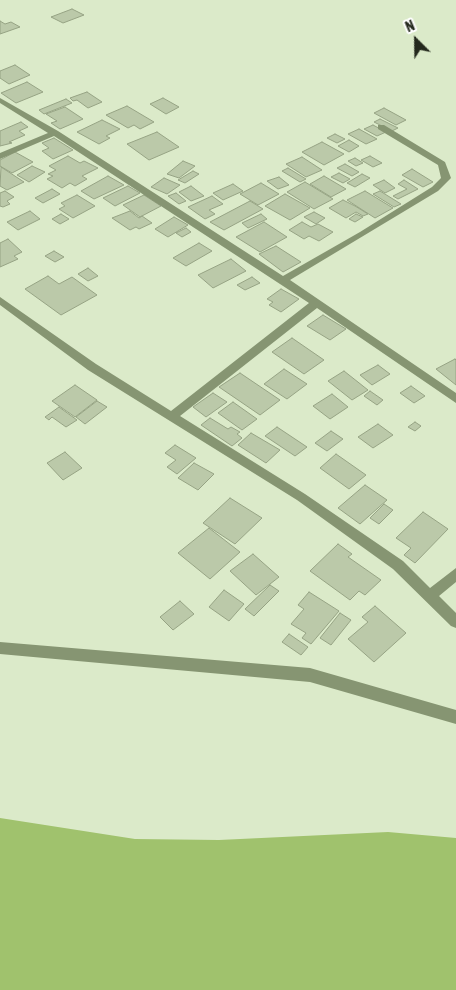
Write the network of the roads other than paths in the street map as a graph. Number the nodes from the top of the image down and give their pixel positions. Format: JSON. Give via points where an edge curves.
{"nodes":[{"id":1,"x":0,"y":100,"type":"edge"},
{"id":2,"x":381,"y":127,"type":"dead end"},
{"id":3,"x":55,"y":133,"type":"junction"},
{"id":4,"x":0,"y":156,"type":"edge"},
{"id":5,"x":282,"y":280,"type":"junction"},
{"id":6,"x":0,"y":300,"type":"edge"},
{"id":7,"x":315,"y":304,"type":"junction"},
{"id":8,"x":456,"y":399,"type":"edge"},
{"id":9,"x":172,"y":416,"type":"junction"},
{"id":10,"x":456,"y":574,"type":"edge"},
{"id":11,"x":430,"y":595,"type":"junction"},
{"id":12,"x":456,"y":622,"type":"edge"},
{"id":13,"x":0,"y":648,"type":"edge"},
{"id":14,"x":456,"y":717,"type":"edge"}],
"edges":[{"from":1,"to":3,"type":"street"},
{"from":2,"to":5,"type":"street","via":[[442,164],[446,178],[435,189],[363,234]]},
{"from":3,"to":4,"type":"street"},
{"from":3,"to":5,"type":"street"},
{"from":5,"to":7,"type":"street"},
{"from":6,"to":9,"type":"street","via":[[92,367]]},
{"from":7,"to":8,"type":"street"},
{"from":7,"to":9,"type":"street"},
{"from":9,"to":11,"type":"street","via":[[301,497],[398,565]]},
{"from":10,"to":11,"type":"street"},
{"from":11,"to":12,"type":"street"},
{"from":13,"to":14,"type":"street","via":[[310,675]]}]}
